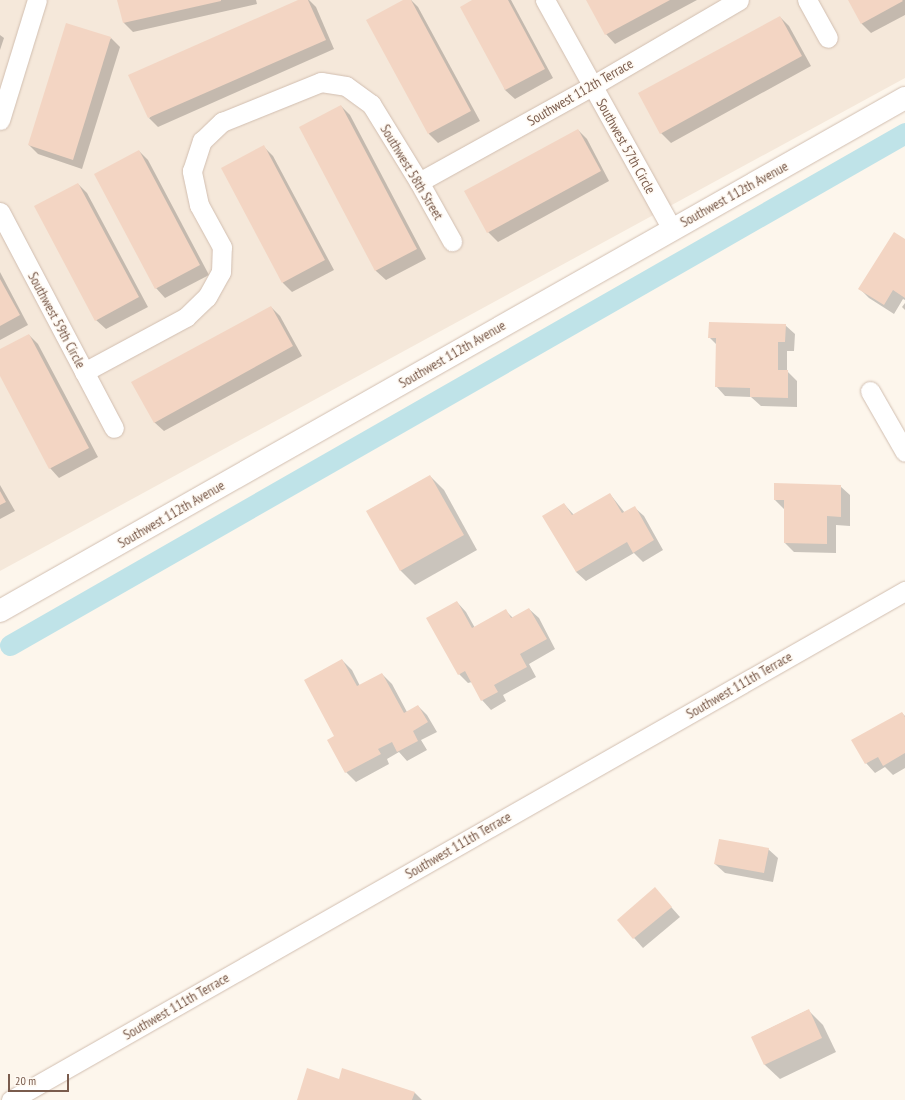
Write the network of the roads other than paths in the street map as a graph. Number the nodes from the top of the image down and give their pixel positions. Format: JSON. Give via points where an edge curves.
{"nodes":[{"id":1,"x":37,"y":0,"type":"edge"},
{"id":2,"x":545,"y":0,"type":"edge"},
{"id":3,"x":739,"y":0,"type":"edge"},
{"id":4,"x":807,"y":0,"type":"edge"},
{"id":5,"x":828,"y":38,"type":"dead end"},
{"id":6,"x":592,"y":86,"type":"junction"},
{"id":7,"x":905,"y":98,"type":"edge"},
{"id":8,"x":0,"y":120,"type":"edge"},
{"id":9,"x":419,"y":182,"type":"junction"},
{"id":10,"x":0,"y":212,"type":"edge"},
{"id":11,"x":672,"y":229,"type":"junction"},
{"id":12,"x":452,"y":241,"type":"dead end"},
{"id":13,"x":84,"y":372,"type":"junction"},
{"id":14,"x":870,"y":391,"type":"dead end"},
{"id":15,"x":114,"y":428,"type":"dead end"},
{"id":16,"x":905,"y":452,"type":"edge"},
{"id":17,"x":905,"y":590,"type":"edge"},
{"id":18,"x":0,"y":611,"type":"edge"},
{"id":19,"x":11,"y":1100,"type":"edge"}],
"edges":[{"from":1,"to":8,"type":"street"},
{"from":2,"to":6,"type":"street","name":"Southwest 57th Circle"},
{"from":3,"to":6,"type":"street","name":"Southwest 112th Terrace"},
{"from":4,"to":5,"type":"street"},
{"from":6,"to":9,"type":"street","name":"Southwest 112th Terrace"},
{"from":6,"to":11,"type":"street","name":"Southwest 57th Circle"},
{"from":7,"to":11,"type":"street","name":"Southwest 112th Avenue"},
{"from":9,"to":12,"type":"street","name":"Southwest 58th Street"},
{"from":9,"to":13,"type":"street","name":"Southwest 58th Street","via":[[371,104],[346,86],[321,82],[222,122],[202,141],[192,171],[199,205],[222,247],[221,272],[207,297],[186,317]]},
{"from":10,"to":13,"type":"street","name":"Southwest 59th Circle"},
{"from":11,"to":18,"type":"street","name":"Southwest 112th Avenue"},
{"from":13,"to":15,"type":"street","name":"Southwest 59th Circle"},
{"from":14,"to":16,"type":"street"},
{"from":17,"to":19,"type":"street","name":"Southwest 111th Terrace"}]}
